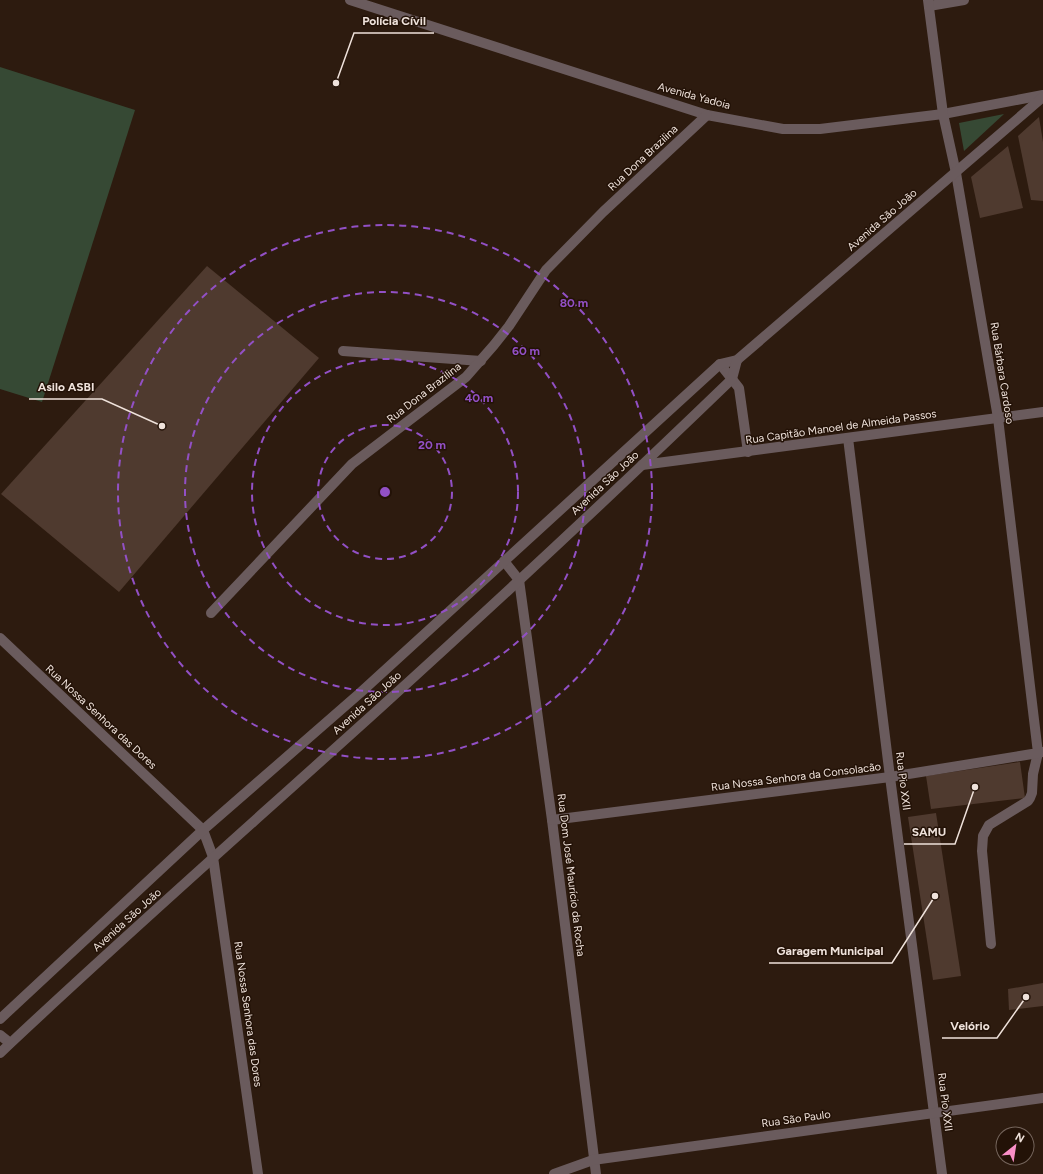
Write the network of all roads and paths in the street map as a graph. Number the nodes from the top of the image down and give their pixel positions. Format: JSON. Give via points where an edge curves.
{"nodes":[{"id":1,"x":350,"y":0,"type":"edge"},
{"id":2,"x":964,"y":0,"type":"edge"},
{"id":3,"x":929,"y":3,"type":"edge"},
{"id":4,"x":1043,"y":96,"type":"edge"},
{"id":5,"x":943,"y":114,"type":"junction"},
{"id":6,"x":707,"y":115,"type":"junction"},
{"id":7,"x":956,"y":172,"type":"junction"},
{"id":8,"x":343,"y":351,"type":"dead end"},
{"id":9,"x":738,"y":360,"type":"junction"},
{"id":10,"x":480,"y":361,"type":"junction"},
{"id":11,"x":720,"y":364,"type":"junction"},
{"id":12,"x":732,"y":379,"type":"junction"},
{"id":13,"x":1043,"y":412,"type":"edge"},
{"id":14,"x":998,"y":418,"type":"junction"},
{"id":15,"x":848,"y":438,"type":"junction"},
{"id":16,"x":748,"y":452,"type":"junction"},
{"id":17,"x":642,"y":465,"type":"junction"},
{"id":18,"x":504,"y":561,"type":"junction"},
{"id":19,"x":519,"y":580,"type":"junction"},
{"id":20,"x":211,"y":613,"type":"dead end"},
{"id":21,"x":0,"y":638,"type":"edge"},
{"id":22,"x":1040,"y":752,"type":"edge"},
{"id":23,"x":890,"y":777,"type":"junction"},
{"id":24,"x":552,"y":820,"type":"junction"},
{"id":25,"x":203,"y":830,"type":"junction"},
{"id":26,"x":213,"y":857,"type":"junction"},
{"id":27,"x":991,"y":944,"type":"dead end"},
{"id":28,"x":0,"y":1020,"type":"edge"},
{"id":29,"x":0,"y":1034,"type":"edge"},
{"id":30,"x":10,"y":1043,"type":"junction"},
{"id":31,"x":0,"y":1053,"type":"edge"},
{"id":32,"x":1043,"y":1098,"type":"edge"},
{"id":33,"x":934,"y":1112,"type":"junction"},
{"id":34,"x":594,"y":1160,"type":"junction"},
{"id":35,"x":258,"y":1174,"type":"edge"},
{"id":36,"x":554,"y":1174,"type":"edge"},
{"id":37,"x":596,"y":1174,"type":"edge"},
{"id":38,"x":942,"y":1174,"type":"edge"}],
"edges":[{"from":1,"to":6,"type":"street","name":"Avenida Yadoia"},
{"from":2,"to":3,"type":"street"},
{"from":3,"to":5,"type":"street","name":"Rua Bárbara Cardoso"},
{"from":4,"to":5,"type":"street","name":"Avenida Yadoia"},
{"from":4,"to":7,"type":"street","name":"Avenida São João"},
{"from":5,"to":6,"type":"street","name":"Avenida Yadoia","via":[[820,129],[783,129]]},
{"from":5,"to":7,"type":"street","name":"Rua Bárbara Cardoso"},
{"from":6,"to":10,"type":"street","name":"Rua Dona Brazilina","via":[[603,212],[546,270],[509,326]]},
{"from":7,"to":9,"type":"street","name":"Avenida São João"},
{"from":7,"to":14,"type":"street","name":"Rua Bárbara Cardoso"},
{"from":8,"to":10,"type":"street"},
{"from":9,"to":11,"type":"street","name":"Avenida São João"},
{"from":9,"to":12,"type":"street","name":"Avenida São João"},
{"from":10,"to":20,"type":"street","name":"Rua Dona Brazilina","via":[[466,377],[352,464]]},
{"from":11,"to":12,"type":"street"},
{"from":11,"to":18,"type":"street","name":"Avenida São João"},
{"from":12,"to":16,"type":"street","via":[[739,388]]},
{"from":12,"to":17,"type":"street","name":"Avenida São João"},
{"from":13,"to":14,"type":"street","name":"Rua Capitão Manoel de Almeida Passos"},
{"from":14,"to":15,"type":"street","name":"Rua Capitão Manoel de Almeida Passos"},
{"from":14,"to":22,"type":"street","name":"Rua Bárbara Cardoso"},
{"from":15,"to":16,"type":"street","name":"Rua Capitão Manoel de Almeida Passos"},
{"from":15,"to":23,"type":"street","name":"Rua Pio XXII"},
{"from":16,"to":17,"type":"street","name":"Rua Capitão Manoel de Almeida Passos"},
{"from":17,"to":19,"type":"street","name":"Avenida São João"},
{"from":18,"to":19,"type":"street"},
{"from":18,"to":25,"type":"street","name":"Avenida São João","via":[[360,693]]},
{"from":19,"to":24,"type":"street","name":"Rua Dom José Maurício da Rocha"},
{"from":19,"to":26,"type":"street","name":"Avenida São João"},
{"from":21,"to":25,"type":"street","name":"Rua Nossa Senhora das Dores"},
{"from":22,"to":23,"type":"street","name":"Rua Nossa Senhora da Consolacão"},
{"from":22,"to":27,"type":"street","via":[[1028,801],[988,825],[983,836],[982,851]]},
{"from":23,"to":24,"type":"street","name":"Rua Nossa Senhora da Consolacão"},
{"from":23,"to":33,"type":"street","name":"Rua Pio XXII"},
{"from":24,"to":34,"type":"street","name":"Rua Dom José Maurício da Rocha"},
{"from":25,"to":26,"type":"street","name":"Rua Nossa Senhora das Dores"},
{"from":25,"to":28,"type":"street","name":"Avenida São João"},
{"from":26,"to":30,"type":"street","name":"Avenida São João"},
{"from":26,"to":35,"type":"street","name":"Rua Nossa Senhora das Dores"},
{"from":29,"to":30,"type":"street"},
{"from":30,"to":31,"type":"street","name":"Avenida São João"},
{"from":32,"to":33,"type":"street","name":"Rua São Paulo"},
{"from":33,"to":34,"type":"street","name":"Rua São Paulo"},
{"from":33,"to":38,"type":"street","name":"Rua Pio XXII"},
{"from":34,"to":36,"type":"street","name":"Rua São Paulo"},
{"from":34,"to":37,"type":"street","name":"Rua Dom José Maurício da Rocha"}]}
